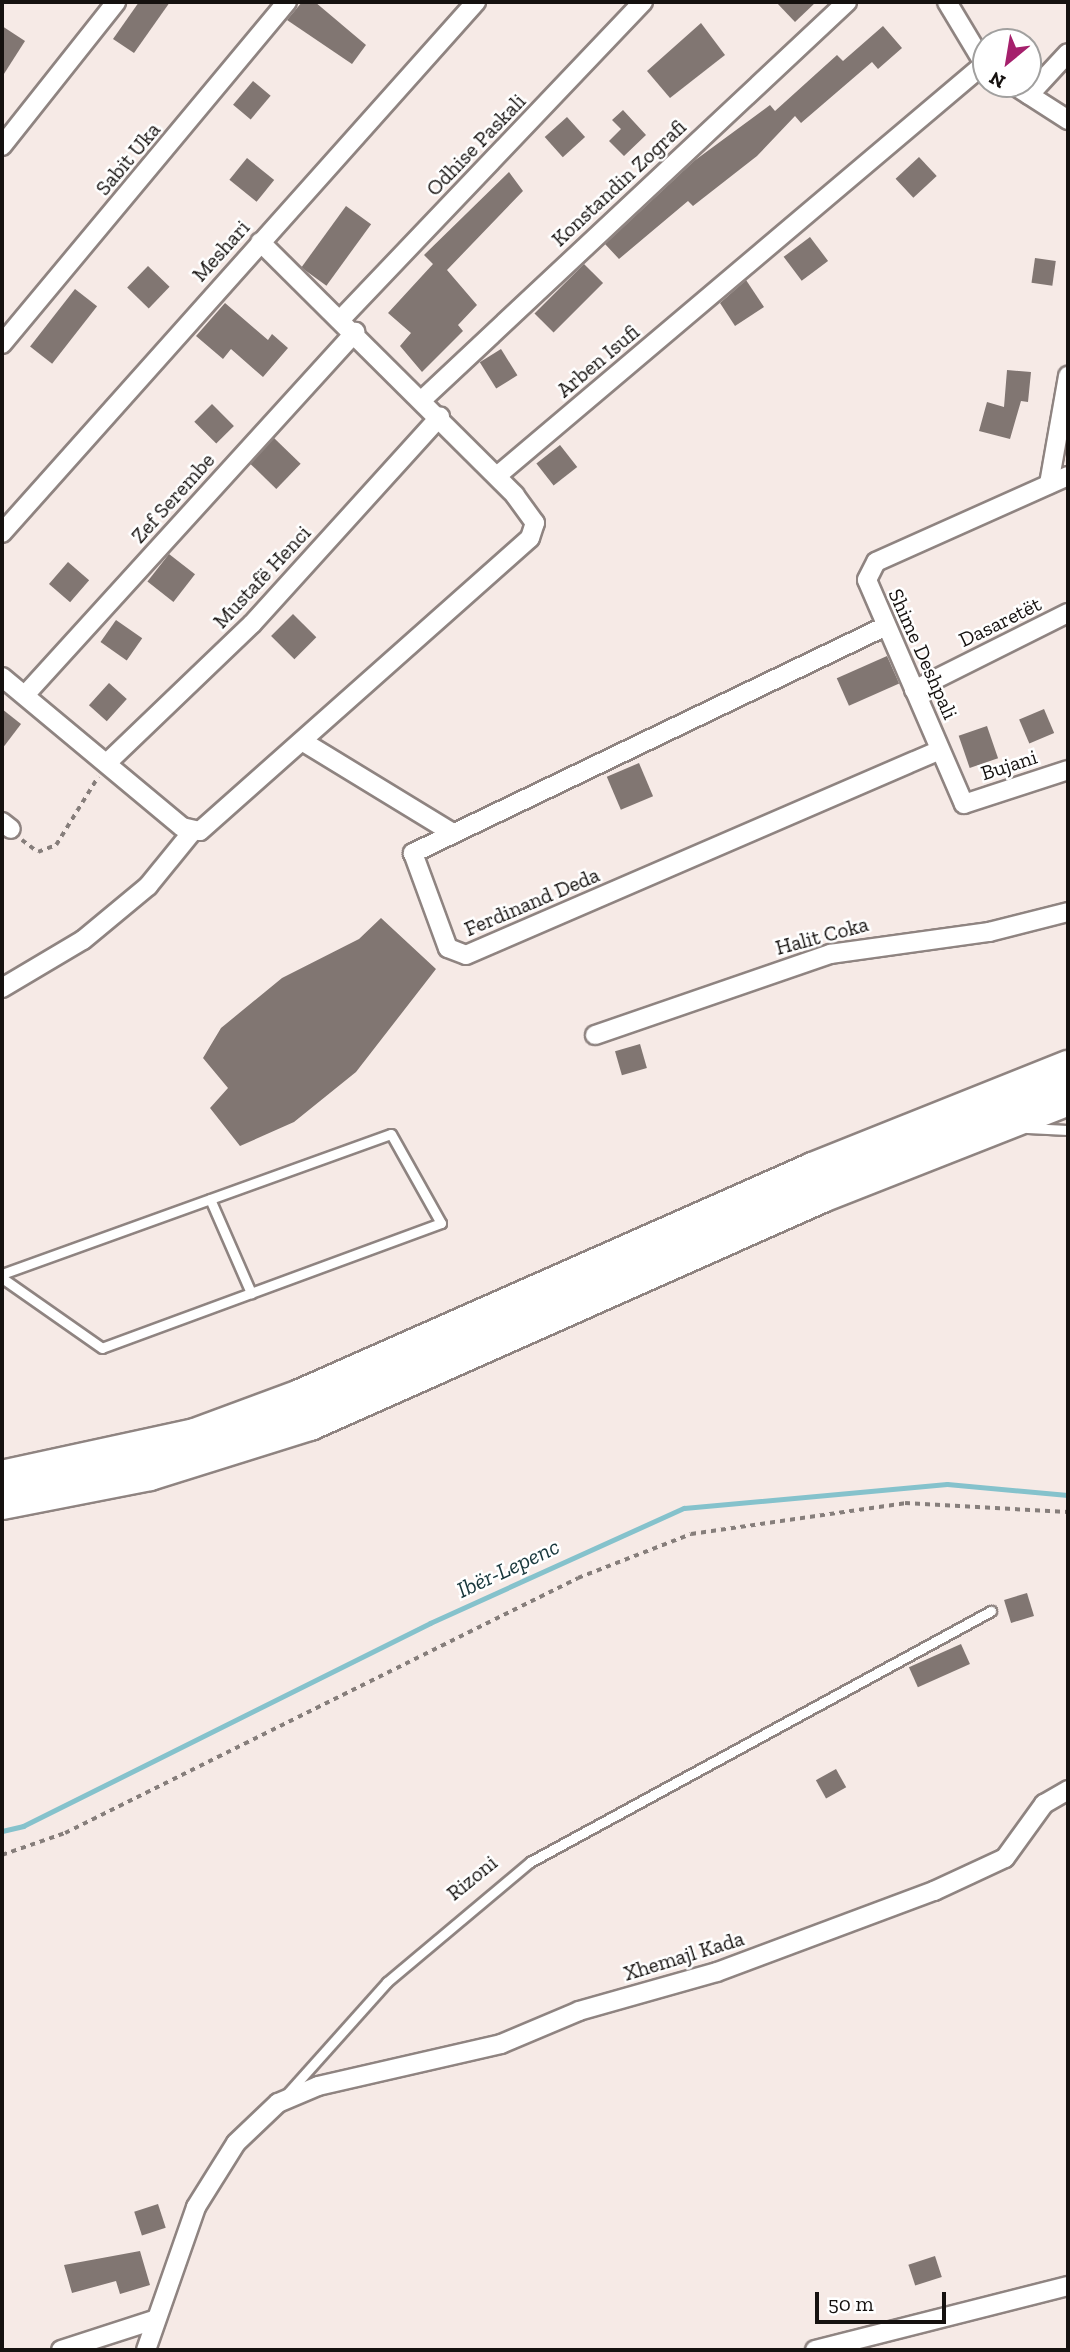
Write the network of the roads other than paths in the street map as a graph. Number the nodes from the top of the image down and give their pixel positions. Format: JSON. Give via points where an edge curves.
{"nodes":[{"id":1,"x":116,"y":2,"type":"edge"},
{"id":2,"x":287,"y":2,"type":"edge"},
{"id":3,"x":475,"y":2,"type":"edge"},
{"id":4,"x":643,"y":2,"type":"edge"},
{"id":5,"x":847,"y":2,"type":"edge"},
{"id":6,"x":947,"y":2,"type":"edge"},
{"id":7,"x":972,"y":44,"type":"edge"},
{"id":8,"x":1068,"y":53,"type":"edge"},
{"id":9,"x":972,"y":77,"type":"edge"},
{"id":10,"x":1042,"y":81,"type":"edge"},
{"id":11,"x":1034,"y":98,"type":"edge"},
{"id":12,"x":1068,"y":120,"type":"edge"},
{"id":13,"x":2,"y":146,"type":"edge"},
{"id":14,"x":260,"y":242,"type":"junction"},
{"id":15,"x":341,"y":319,"type":"junction"},
{"id":16,"x":355,"y":332,"type":"junction"},
{"id":17,"x":2,"y":344,"type":"edge"},
{"id":18,"x":1068,"y":376,"type":"edge"},
{"id":19,"x":423,"y":399,"type":"junction"},
{"id":20,"x":440,"y":417,"type":"junction"},
{"id":21,"x":497,"y":476,"type":"junction"},
{"id":22,"x":1068,"y":476,"type":"edge"},
{"id":23,"x":1049,"y":484,"type":"junction"},
{"id":24,"x":2,"y":533,"type":"edge"},
{"id":25,"x":1068,"y":613,"type":"edge"},
{"id":26,"x":886,"y":626,"type":"junction"},
{"id":27,"x":2,"y":677,"type":"edge"},
{"id":28,"x":914,"y":690,"type":"junction"},
{"id":29,"x":24,"y":695,"type":"junction"},
{"id":30,"x":302,"y":741,"type":"junction"},
{"id":31,"x":940,"y":750,"type":"junction"},
{"id":32,"x":108,"y":761,"type":"junction"},
{"id":33,"x":1068,"y":770,"type":"edge"},
{"id":34,"x":964,"y":804,"type":"joint"},
{"id":35,"x":192,"y":832,"type":"junction"},
{"id":36,"x":453,"y":833,"type":"junction"},
{"id":37,"x":1068,"y":912,"type":"edge"},
{"id":38,"x":2,"y":988,"type":"edge"},
{"id":39,"x":595,"y":1035,"type":"dead end"},
{"id":40,"x":1068,"y":1067,"type":"edge"},
{"id":41,"x":1068,"y":1098,"type":"edge"},
{"id":42,"x":994,"y":1126,"type":"junction"},
{"id":43,"x":1068,"y":1130,"type":"edge"},
{"id":44,"x":210,"y":1199,"type":"junction"},
{"id":45,"x":2,"y":1276,"type":"edge"},
{"id":46,"x":251,"y":1293,"type":"junction"},
{"id":47,"x":2,"y":1477,"type":"edge"},
{"id":48,"x":2,"y":1503,"type":"edge"},
{"id":49,"x":991,"y":1611,"type":"dead end"},
{"id":50,"x":1068,"y":1790,"type":"edge"},
{"id":51,"x":278,"y":2104,"type":"junction"},
{"id":52,"x":1068,"y":2286,"type":"edge"},
{"id":53,"x":153,"y":2320,"type":"junction"},
{"id":54,"x":61,"y":2350,"type":"edge"},
{"id":55,"x":146,"y":2350,"type":"edge"},
{"id":56,"x":815,"y":2350,"type":"edge"}],
"edges":[{"from":1,"to":13,"type":"street"},
{"from":2,"to":17,"type":"street","name":"Sabit Uka"},
{"from":3,"to":14,"type":"street","name":"Meshari"},
{"from":4,"to":15,"type":"street","name":"Odhise Paskali"},
{"from":5,"to":19,"type":"street","name":"Konstandin Zografi"},
{"from":6,"to":7,"type":"street"},
{"from":8,"to":10,"type":"street"},
{"from":9,"to":21,"type":"street","name":"Arben Isufi"},
{"from":11,"to":12,"type":"street"},
{"from":14,"to":15,"type":"street"},
{"from":14,"to":24,"type":"street","name":"Meshari"},
{"from":15,"to":16,"type":"street"},
{"from":16,"to":19,"type":"street"},
{"from":16,"to":29,"type":"street","name":"Zef Serembe"},
{"from":18,"to":23,"type":"street"},
{"from":19,"to":20,"type":"street"},
{"from":20,"to":21,"type":"street"},
{"from":20,"to":32,"type":"street","name":"Mustafë Henci","via":[[252,624]]},
{"from":21,"to":30,"type":"street","via":[[535,523],[530,538]]},
{"from":22,"to":23,"type":"street","name":"Shime Deshpali"},
{"from":23,"to":26,"type":"street","name":"Shime Deshpali","via":[[876,562],[867,580]]},
{"from":25,"to":28,"type":"street","name":"Dasaretët"},
{"from":26,"to":28,"type":"street","name":"Shime Deshpali"},
{"from":26,"to":36,"type":"street","name":"Ferdinand Deda"},
{"from":27,"to":29,"type":"street"},
{"from":28,"to":31,"type":"street","name":"Shime Deshpali"},
{"from":29,"to":32,"type":"street"},
{"from":30,"to":35,"type":"street"},
{"from":30,"to":36,"type":"street"},
{"from":31,"to":34,"type":"street","name":"Shime Deshpali"},
{"from":31,"to":36,"type":"street","name":"Ferdinand Deda","via":[[460,956],[448,948],[413,853]]},
{"from":32,"to":35,"type":"street"},
{"from":33,"to":34,"type":"street","name":"Bujani"},
{"from":35,"to":38,"type":"street","via":[[148,886],[83,940]]},
{"from":37,"to":39,"type":"street","name":"Halit Coka","via":[[989,932],[830,954]]},
{"from":40,"to":47,"type":"highway","via":[[813,1169],[300,1396],[195,1435]]},
{"from":41,"to":42,"type":"highway"},
{"from":42,"to":43,"type":"lane"},
{"from":42,"to":48,"type":"highway","via":[[310,1424],[150,1474]]},
{"from":44,"to":45,"type":"lane"},
{"from":44,"to":46,"type":"lane"},
{"from":44,"to":46,"type":"lane","via":[[391,1133],[441,1223]]},
{"from":45,"to":46,"type":"lane","via":[[102,1348]]},
{"from":49,"to":51,"type":"lane","name":"Rizoni","via":[[530,1862],[387,1982]]},
{"from":50,"to":51,"type":"street","name":"Xhemajl Kada","via":[[1044,1804],[1005,1858],[934,1891],[717,1972],[579,2011],[500,2044],[318,2086]]},
{"from":51,"to":53,"type":"street","name":"Rizoni","via":[[220,2165],[196,2207]]},
{"from":52,"to":56,"type":"street"},
{"from":53,"to":54,"type":"street"},
{"from":53,"to":55,"type":"street","name":"Rizoni"}]}
